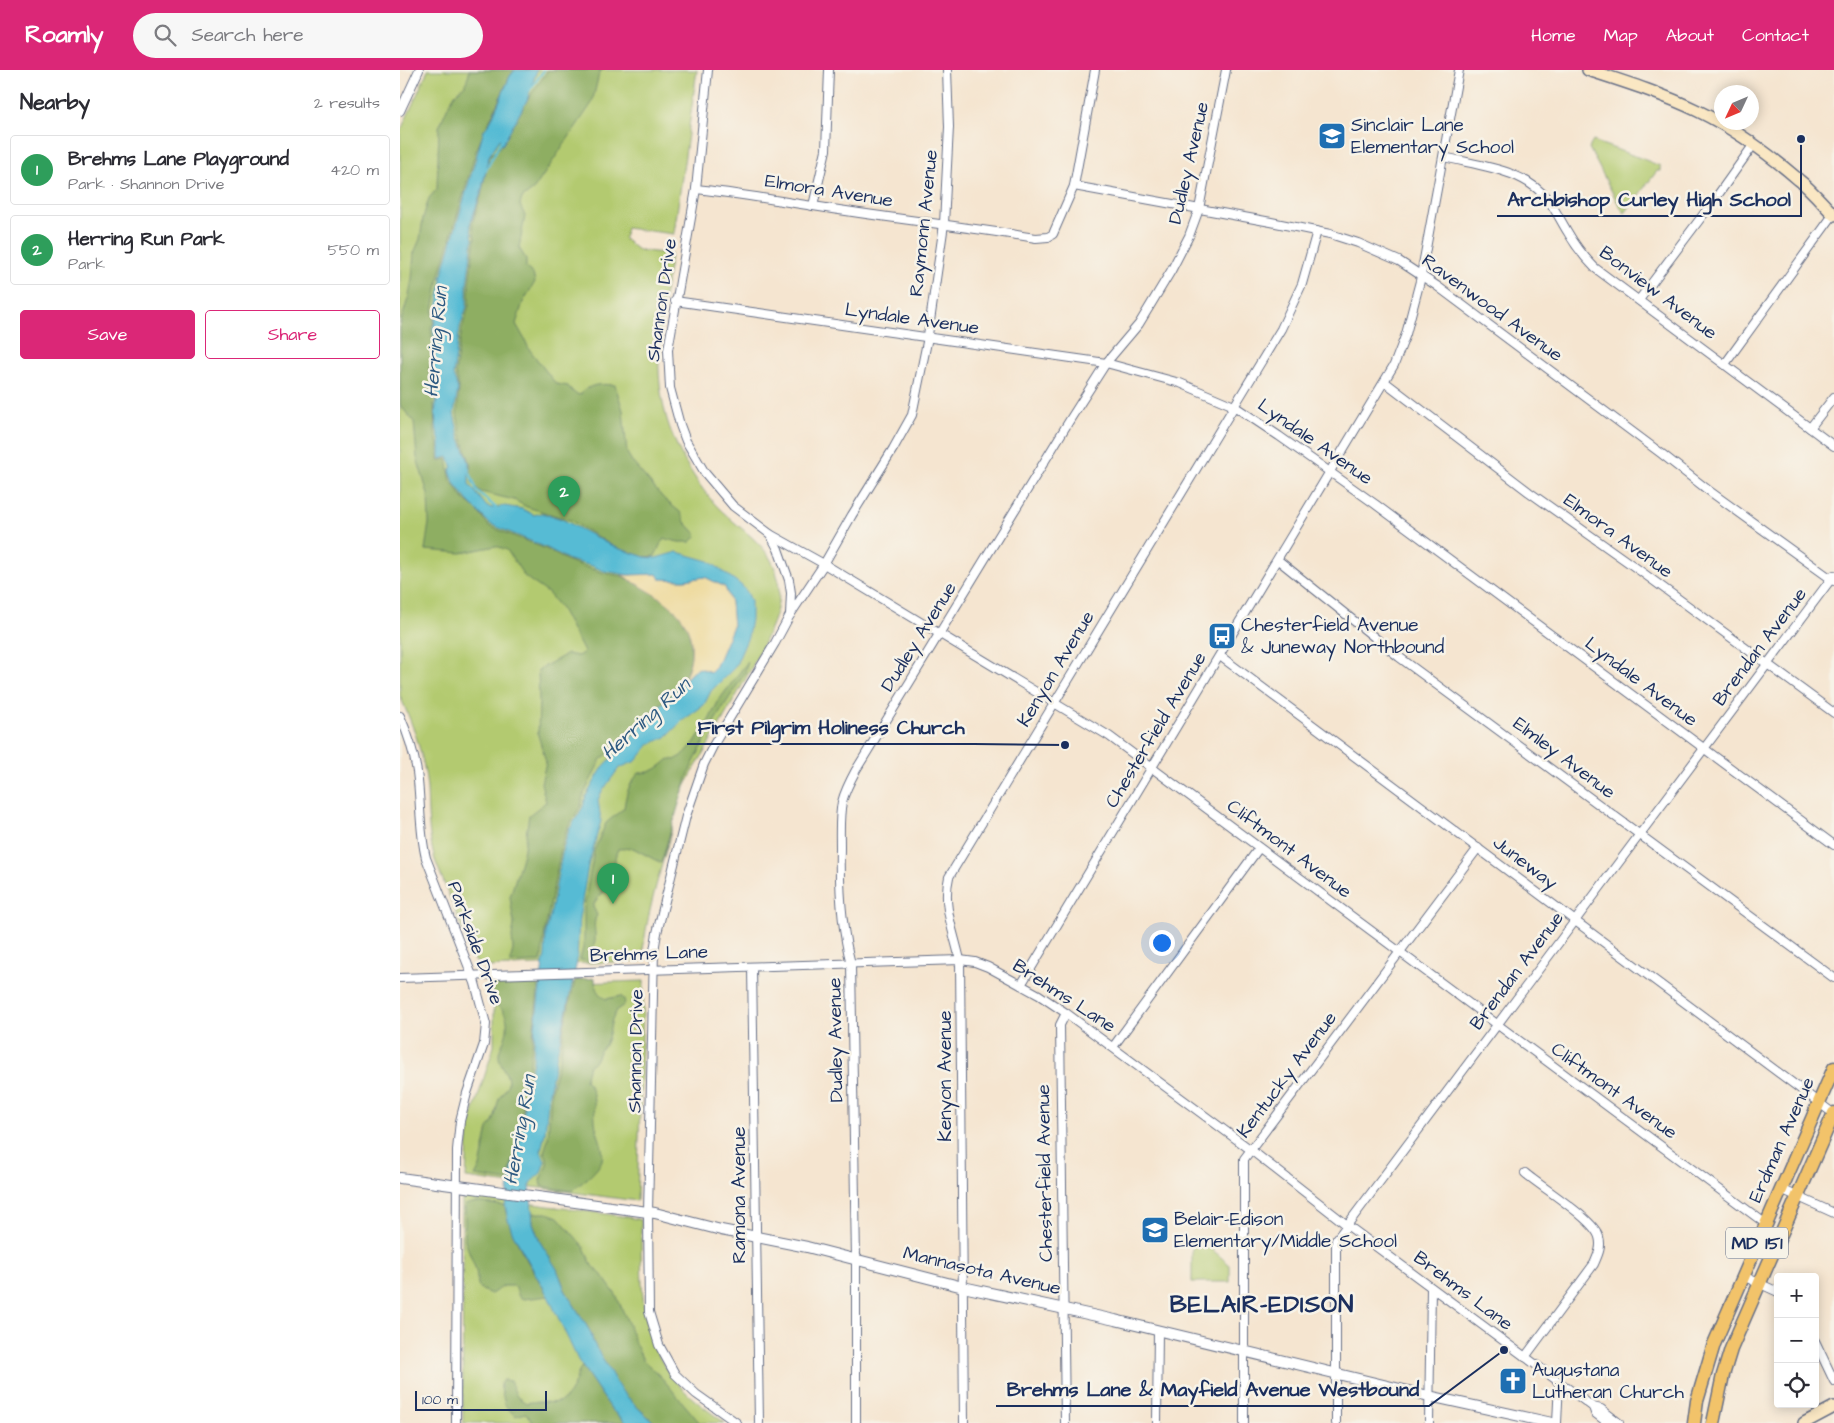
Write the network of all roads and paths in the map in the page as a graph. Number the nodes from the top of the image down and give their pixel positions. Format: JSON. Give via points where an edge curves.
{"nodes":[{"id":1,"x":418,"y":70,"type":"edge"},
{"id":2,"x":708,"y":70,"type":"edge"},
{"id":3,"x":829,"y":70,"type":"edge"},
{"id":4,"x":947,"y":70,"type":"edge"},
{"id":5,"x":1095,"y":70,"type":"edge"},
{"id":6,"x":1226,"y":70,"type":"edge"},
{"id":7,"x":1459,"y":70,"type":"edge"},
{"id":8,"x":1588,"y":70,"type":"edge"},
{"id":9,"x":400,"y":111,"type":"edge"},
{"id":10,"x":1754,"y":144,"type":"junction"},
{"id":11,"x":1444,"y":157,"type":"junction"},
{"id":12,"x":1074,"y":186,"type":"junction"},
{"id":13,"x":696,"y":189,"type":"junction"},
{"id":14,"x":814,"y":206,"type":"junction"},
{"id":15,"x":1199,"y":209,"type":"junction"},
{"id":16,"x":1834,"y":215,"type":"edge"},
{"id":17,"x":944,"y":224,"type":"junction"},
{"id":18,"x":1317,"y":231,"type":"junction"},
{"id":19,"x":1421,"y":275,"type":"junction"},
{"id":20,"x":1639,"y":300,"type":"junction"},
{"id":21,"x":676,"y":301,"type":"junction"},
{"id":22,"x":928,"y":338,"type":"junction"},
{"id":23,"x":1106,"y":363,"type":"junction"},
{"id":24,"x":1725,"y":364,"type":"junction"},
{"id":25,"x":1385,"y":382,"type":"junction"},
{"id":26,"x":1834,"y":397,"type":"edge"},
{"id":27,"x":1234,"y":406,"type":"junction"},
{"id":28,"x":1810,"y":428,"type":"junction"},
{"id":29,"x":1834,"y":446,"type":"edge"},
{"id":30,"x":1331,"y":472,"type":"junction"},
{"id":31,"x":770,"y":534,"type":"junction"},
{"id":32,"x":1278,"y":560,"type":"junction"},
{"id":33,"x":824,"y":564,"type":"junction"},
{"id":34,"x":1833,"y":578,"type":"edge"},
{"id":35,"x":790,"y":615,"type":"junction"},
{"id":36,"x":939,"y":634,"type":"junction"},
{"id":37,"x":1220,"y":656,"type":"junction"},
{"id":38,"x":1767,"y":664,"type":"junction"},
{"id":39,"x":1055,"y":702,"type":"junction"},
{"id":40,"x":1834,"y":713,"type":"edge"},
{"id":41,"x":400,"y":716,"type":"edge"},
{"id":42,"x":1703,"y":748,"type":"junction"},
{"id":43,"x":1151,"y":768,"type":"junction"},
{"id":44,"x":1640,"y":836,"type":"junction"},
{"id":45,"x":1834,"y":845,"type":"edge"},
{"id":46,"x":1259,"y":848,"type":"junction"},
{"id":47,"x":1478,"y":848,"type":"junction"},
{"id":48,"x":1575,"y":921,"type":"junction"},
{"id":49,"x":1400,"y":952,"type":"junction"},
{"id":50,"x":960,"y":960,"type":"junction"},
{"id":51,"x":850,"y":964,"type":"junction"},
{"id":52,"x":752,"y":967,"type":"junction"},
{"id":53,"x":654,"y":970,"type":"junction"},
{"id":54,"x":472,"y":975,"type":"junction"},
{"id":55,"x":400,"y":978,"type":"edge"},
{"id":56,"x":1834,"y":978,"type":"edge"},
{"id":57,"x":1021,"y":985,"type":"junction"},
{"id":58,"x":1066,"y":1013,"type":"junction"},
{"id":59,"x":1497,"y":1025,"type":"junction"},
{"id":60,"x":1113,"y":1047,"type":"junction"},
{"id":61,"x":1834,"y":1068,"type":"edge"},
{"id":62,"x":1819,"y":1102,"type":"junction"},
{"id":63,"x":1834,"y":1113,"type":"edge"},
{"id":64,"x":1251,"y":1150,"type":"junction"},
{"id":65,"x":1525,"y":1173,"type":"dead end"},
{"id":66,"x":400,"y":1178,"type":"edge"},
{"id":67,"x":456,"y":1186,"type":"junction"},
{"id":68,"x":1781,"y":1189,"type":"junction"},
{"id":69,"x":1797,"y":1196,"type":"junction"},
{"id":70,"x":648,"y":1212,"type":"junction"},
{"id":71,"x":1834,"y":1212,"type":"edge"},
{"id":72,"x":1766,"y":1224,"type":"junction"},
{"id":73,"x":1347,"y":1225,"type":"junction"},
{"id":74,"x":755,"y":1236,"type":"junction"},
{"id":75,"x":856,"y":1259,"type":"junction"},
{"id":76,"x":1743,"y":1276,"type":"junction"},
{"id":77,"x":1759,"y":1283,"type":"junction"},
{"id":78,"x":963,"y":1287,"type":"junction"},
{"id":79,"x":1431,"y":1288,"type":"junction"},
{"id":80,"x":1774,"y":1290,"type":"edge"},
{"id":81,"x":1064,"y":1309,"type":"junction"},
{"id":82,"x":1158,"y":1330,"type":"junction"},
{"id":83,"x":1819,"y":1349,"type":"edge"},
{"id":84,"x":1244,"y":1352,"type":"junction"},
{"id":85,"x":1525,"y":1357,"type":"junction"},
{"id":86,"x":1336,"y":1374,"type":"junction"},
{"id":87,"x":1834,"y":1381,"type":"edge"},
{"id":88,"x":1559,"y":1382,"type":"junction"},
{"id":89,"x":1430,"y":1396,"type":"junction"},
{"id":90,"x":1593,"y":1407,"type":"junction"},
{"id":91,"x":1834,"y":1408,"type":"edge"},
{"id":92,"x":456,"y":1423,"type":"edge"},
{"id":93,"x":736,"y":1423,"type":"edge"},
{"id":94,"x":758,"y":1423,"type":"edge"},
{"id":95,"x":856,"y":1423,"type":"edge"},
{"id":96,"x":964,"y":1423,"type":"edge"},
{"id":97,"x":1065,"y":1423,"type":"edge"},
{"id":98,"x":1157,"y":1423,"type":"edge"},
{"id":99,"x":1244,"y":1423,"type":"edge"},
{"id":100,"x":1336,"y":1423,"type":"edge"},
{"id":101,"x":1429,"y":1423,"type":"edge"},
{"id":102,"x":1552,"y":1423,"type":"edge"},
{"id":103,"x":1557,"y":1423,"type":"edge"},
{"id":104,"x":1608,"y":1423,"type":"edge"},
{"id":105,"x":1619,"y":1423,"type":"edge"},
{"id":106,"x":1694,"y":1423,"type":"edge"},
{"id":107,"x":1713,"y":1423,"type":"edge"},
{"id":108,"x":1804,"y":1423,"type":"edge"}],
"edges":[{"from":1,"to":9,"type":"street"},
{"from":2,"to":13,"type":"street","name":"Shannon Drive"},
{"from":3,"to":14,"type":"street","via":[[826,150]]},
{"from":4,"to":17,"type":"street","name":"Raymonn Avenue","via":[[949,127]]},
{"from":5,"to":12,"type":"street","name":"Elmora Avenue"},
{"from":6,"to":15,"type":"street","name":"Dudley Avenue"},
{"from":7,"to":11,"type":"street","name":"Chesterfield Avenue"},
{"from":8,"to":10,"type":"main road","via":[[1649,90],[1700,112]]},
{"from":10,"to":16,"type":"main road","via":[[1799,180]]},
{"from":10,"to":20,"type":"street"},
{"from":11,"to":19,"type":"street","name":"Chesterfield Avenue"},
{"from":11,"to":20,"type":"street","name":"Bonview Avenue","via":[[1512,174],[1531,184],[1548,201],[1595,268]]},
{"from":12,"to":15,"type":"street","name":"Ravenwood Avenue"},
{"from":12,"to":17,"type":"street","name":"Elmora Avenue","via":[[1056,230],[1048,237]]},
{"from":13,"to":14,"type":"street","name":"Elmora Avenue"},
{"from":13,"to":21,"type":"street","name":"Shannon Drive"},
{"from":14,"to":17,"type":"street","name":"Elmora Avenue"},
{"from":15,"to":18,"type":"street","name":"Ravenwood Avenue"},
{"from":15,"to":23,"type":"street","name":"Dudley Avenue","via":[[1189,236],[1153,302]]},
{"from":16,"to":24,"type":"street"},
{"from":17,"to":22,"type":"street","name":"Raymonn Avenue"},
{"from":18,"to":19,"type":"street","name":"Ravenwood Avenue","via":[[1370,248]]},
{"from":18,"to":27,"type":"street","name":"Kenyon Avenue","via":[[1302,284],[1287,318]]},
{"from":19,"to":25,"type":"street","name":"Chesterfield Avenue","via":[[1406,334]]},
{"from":19,"to":34,"type":"street","name":"Ravenwood Avenue","via":[[1708,490]]},
{"from":20,"to":24,"type":"street","name":"Bonview Avenue"},
{"from":21,"to":22,"type":"street","name":"Lyndale Avenue"},
{"from":21,"to":31,"type":"street","name":"Shannon Drive","via":[[668,362],[670,388],[686,442],[705,474],[722,494]]},
{"from":22,"to":23,"type":"street","name":"Lyndale Avenue"},
{"from":22,"to":33,"type":"street","name":"Raymonn Avenue","via":[[912,415]]},
{"from":23,"to":27,"type":"street","name":"Lyndale Avenue","via":[[1180,383]]},
{"from":23,"to":36,"type":"street","name":"Dudley Avenue"},
{"from":24,"to":28,"type":"street","name":"Bonview Avenue"},
{"from":25,"to":30,"type":"street","name":"Chesterfield Avenue"},
{"from":25,"to":38,"type":"street","name":"Elmora Avenue"},
{"from":26,"to":28,"type":"street"},
{"from":27,"to":30,"type":"street","name":"Lyndale Avenue"},
{"from":27,"to":39,"type":"street","name":"Kenyon Avenue"},
{"from":28,"to":29,"type":"street","name":"Bonview Avenue"},
{"from":30,"to":32,"type":"street","name":"Chesterfield Avenue"},
{"from":30,"to":42,"type":"street","name":"Lyndale Avenue"},
{"from":31,"to":33,"type":"street","name":"Cliftmont Avenue"},
{"from":31,"to":35,"type":"street","name":"Shannon Drive","via":[[788,574]]},
{"from":32,"to":37,"type":"street","name":"Chesterfield Avenue"},
{"from":32,"to":44,"type":"street","name":"Elmley Avenue","via":[[1392,651]]},
{"from":33,"to":35,"type":"street","name":"Shannon Drive"},
{"from":33,"to":36,"type":"street","name":"Cliftmont Avenue"},
{"from":34,"to":38,"type":"street","name":"Brendan Avenue"},
{"from":35,"to":53,"type":"street","name":"Shannon Drive","via":[[704,764],[686,816],[661,914]]},
{"from":36,"to":39,"type":"street","name":"Cliftmont Avenue"},
{"from":36,"to":51,"type":"street","name":"Dudley Avenue","via":[[849,782],[842,801],[839,886]]},
{"from":37,"to":43,"type":"street","name":"Chesterfield Avenue"},
{"from":37,"to":47,"type":"street","name":"Juneway"},
{"from":38,"to":40,"type":"street","name":"Elmora Avenue"},
{"from":38,"to":42,"type":"street","name":"Brendan Avenue"},
{"from":39,"to":43,"type":"street","name":"Cliftmont Avenue","via":[[1109,736]]},
{"from":39,"to":50,"type":"street","name":"Kenyon Avenue","via":[[949,877],[947,907]]},
{"from":41,"to":54,"type":"street","name":"Parkside Drive","via":[[414,758],[426,858]]},
{"from":42,"to":44,"type":"street","name":"Brendan Avenue"},
{"from":42,"to":45,"type":"street","name":"Lyndale Avenue"},
{"from":43,"to":46,"type":"street","name":"Cliftmont Avenue"},
{"from":43,"to":57,"type":"street","name":"Chesterfield Avenue"},
{"from":44,"to":48,"type":"street","name":"Brendan Avenue"},
{"from":44,"to":56,"type":"street","name":"Elmley Avenue"},
{"from":46,"to":49,"type":"street","name":"Cliftmont Avenue"},
{"from":46,"to":60,"type":"street"},
{"from":47,"to":48,"type":"street","name":"Juneway"},
{"from":47,"to":49,"type":"street","name":"Kentucky Avenue"},
{"from":48,"to":59,"type":"street","name":"Brendan Avenue"},
{"from":48,"to":62,"type":"street","name":"Juneway"},
{"from":49,"to":59,"type":"street","name":"Cliftmont Avenue"},
{"from":49,"to":64,"type":"street","name":"Kentucky Avenue"},
{"from":50,"to":51,"type":"street","name":"Brehms Lane"},
{"from":50,"to":57,"type":"street","name":"Brehms Lane","via":[[980,964]]},
{"from":50,"to":78,"type":"street","name":"Kenyon Avenue"},
{"from":51,"to":52,"type":"street","name":"Brehms Lane"},
{"from":51,"to":75,"type":"street","name":"Dudley Avenue"},
{"from":52,"to":53,"type":"street","name":"Brehms Lane"},
{"from":52,"to":74,"type":"street","name":"Ramona Avenue"},
{"from":53,"to":54,"type":"street","name":"Brehms Lane"},
{"from":53,"to":70,"type":"street","name":"Shannon Drive"},
{"from":54,"to":55,"type":"street","name":"Brehms Lane"},
{"from":54,"to":67,"type":"street","name":"Parkside Drive","via":[[483,1007],[486,1033],[460,1121]]},
{"from":57,"to":58,"type":"street","name":"Brehms Lane"},
{"from":58,"to":60,"type":"street","name":"Brehms Lane"},
{"from":58,"to":81,"type":"street","name":"Chesterfield Avenue","via":[[1060,1025]]},
{"from":59,"to":72,"type":"street","name":"Cliftmont Avenue"},
{"from":59,"to":73,"type":"street","name":"Brendan Avenue"},
{"from":60,"to":64,"type":"street","name":"Brehms Lane"},
{"from":61,"to":62,"type":"main road","name":"Erdman Avenue","number":"MD 151"},
{"from":62,"to":63,"type":"street","name":"Juneway"},
{"from":62,"to":68,"type":"main road","name":"Erdman Avenue","number":"MD 151"},
{"from":63,"to":69,"type":"main road","name":"Erdman Avenue","number":"MD 151"},
{"from":64,"to":73,"type":"street","name":"Brehms Lane"},
{"from":64,"to":84,"type":"street","name":"Kentucky Avenue","via":[[1244,1159]]},
{"from":65,"to":85,"type":"street","via":[[1586,1220],[1597,1233],[1600,1244],[1594,1264]]},
{"from":66,"to":67,"type":"street","name":"Mannasota Avenue"},
{"from":67,"to":70,"type":"street","name":"Mannasota Avenue"},
{"from":67,"to":92,"type":"street","name":"Parkside Drive"},
{"from":68,"to":69,"type":"street"},
{"from":68,"to":72,"type":"main road","name":"Erdman Avenue","number":"MD 151"},
{"from":69,"to":71,"type":"street"},
{"from":69,"to":77,"type":"main road","name":"Erdman Avenue","number":"MD 151"},
{"from":70,"to":74,"type":"street","name":"Mannasota Avenue"},
{"from":70,"to":93,"type":"street","name":"Shannon Drive","via":[[649,1312],[659,1345],[683,1382]]},
{"from":72,"to":76,"type":"main road","name":"Erdman Avenue","number":"MD 151"},
{"from":73,"to":79,"type":"street","name":"Brehms Lane"},
{"from":73,"to":86,"type":"street","name":"Brendan Avenue","via":[[1336,1240]]},
{"from":74,"to":75,"type":"street","name":"Mannasota Avenue"},
{"from":74,"to":94,"type":"street","name":"Ramona Avenue"},
{"from":75,"to":78,"type":"street","name":"Mannasota Avenue"},
{"from":75,"to":95,"type":"street","name":"Dudley Avenue"},
{"from":76,"to":77,"type":"street"},
{"from":76,"to":106,"type":"main road","name":"Erdman Avenue","number":"MD 151","via":[[1710,1355]]},
{"from":77,"to":80,"type":"street"},
{"from":77,"to":107,"type":"main road","name":"Erdman Avenue","number":"MD 151","via":[[1729,1357]]},
{"from":78,"to":81,"type":"street","name":"Mannasota Avenue"},
{"from":78,"to":96,"type":"street","name":"Kenyon Avenue"},
{"from":79,"to":85,"type":"street","name":"Brehms Lane"},
{"from":79,"to":89,"type":"street"},
{"from":81,"to":82,"type":"street","name":"Mannasota Avenue"},
{"from":81,"to":97,"type":"street","name":"Chesterfield Avenue"},
{"from":82,"to":84,"type":"street","name":"Mannasota Avenue"},
{"from":82,"to":98,"type":"street"},
{"from":83,"to":87,"type":"street"},
{"from":84,"to":86,"type":"street","name":"Mannasota Avenue"},
{"from":84,"to":99,"type":"street","name":"Kentucky Avenue"},
{"from":85,"to":88,"type":"street","name":"Brehms Lane"},
{"from":86,"to":89,"type":"street","name":"Mannasota Avenue"},
{"from":86,"to":100,"type":"street","name":"Brendan Avenue"},
{"from":88,"to":90,"type":"street","name":"Brehms Lane"},
{"from":88,"to":103,"type":"street"},
{"from":89,"to":101,"type":"street"},
{"from":89,"to":102,"type":"street","name":"Mannasota Avenue"},
{"from":90,"to":104,"type":"street","name":"Brehms Lane","via":[[1595,1413]]},
{"from":90,"to":105,"type":"street","name":"Brehms Lane","via":[[1602,1409]]},
{"from":91,"to":108,"type":"main road"}]}
